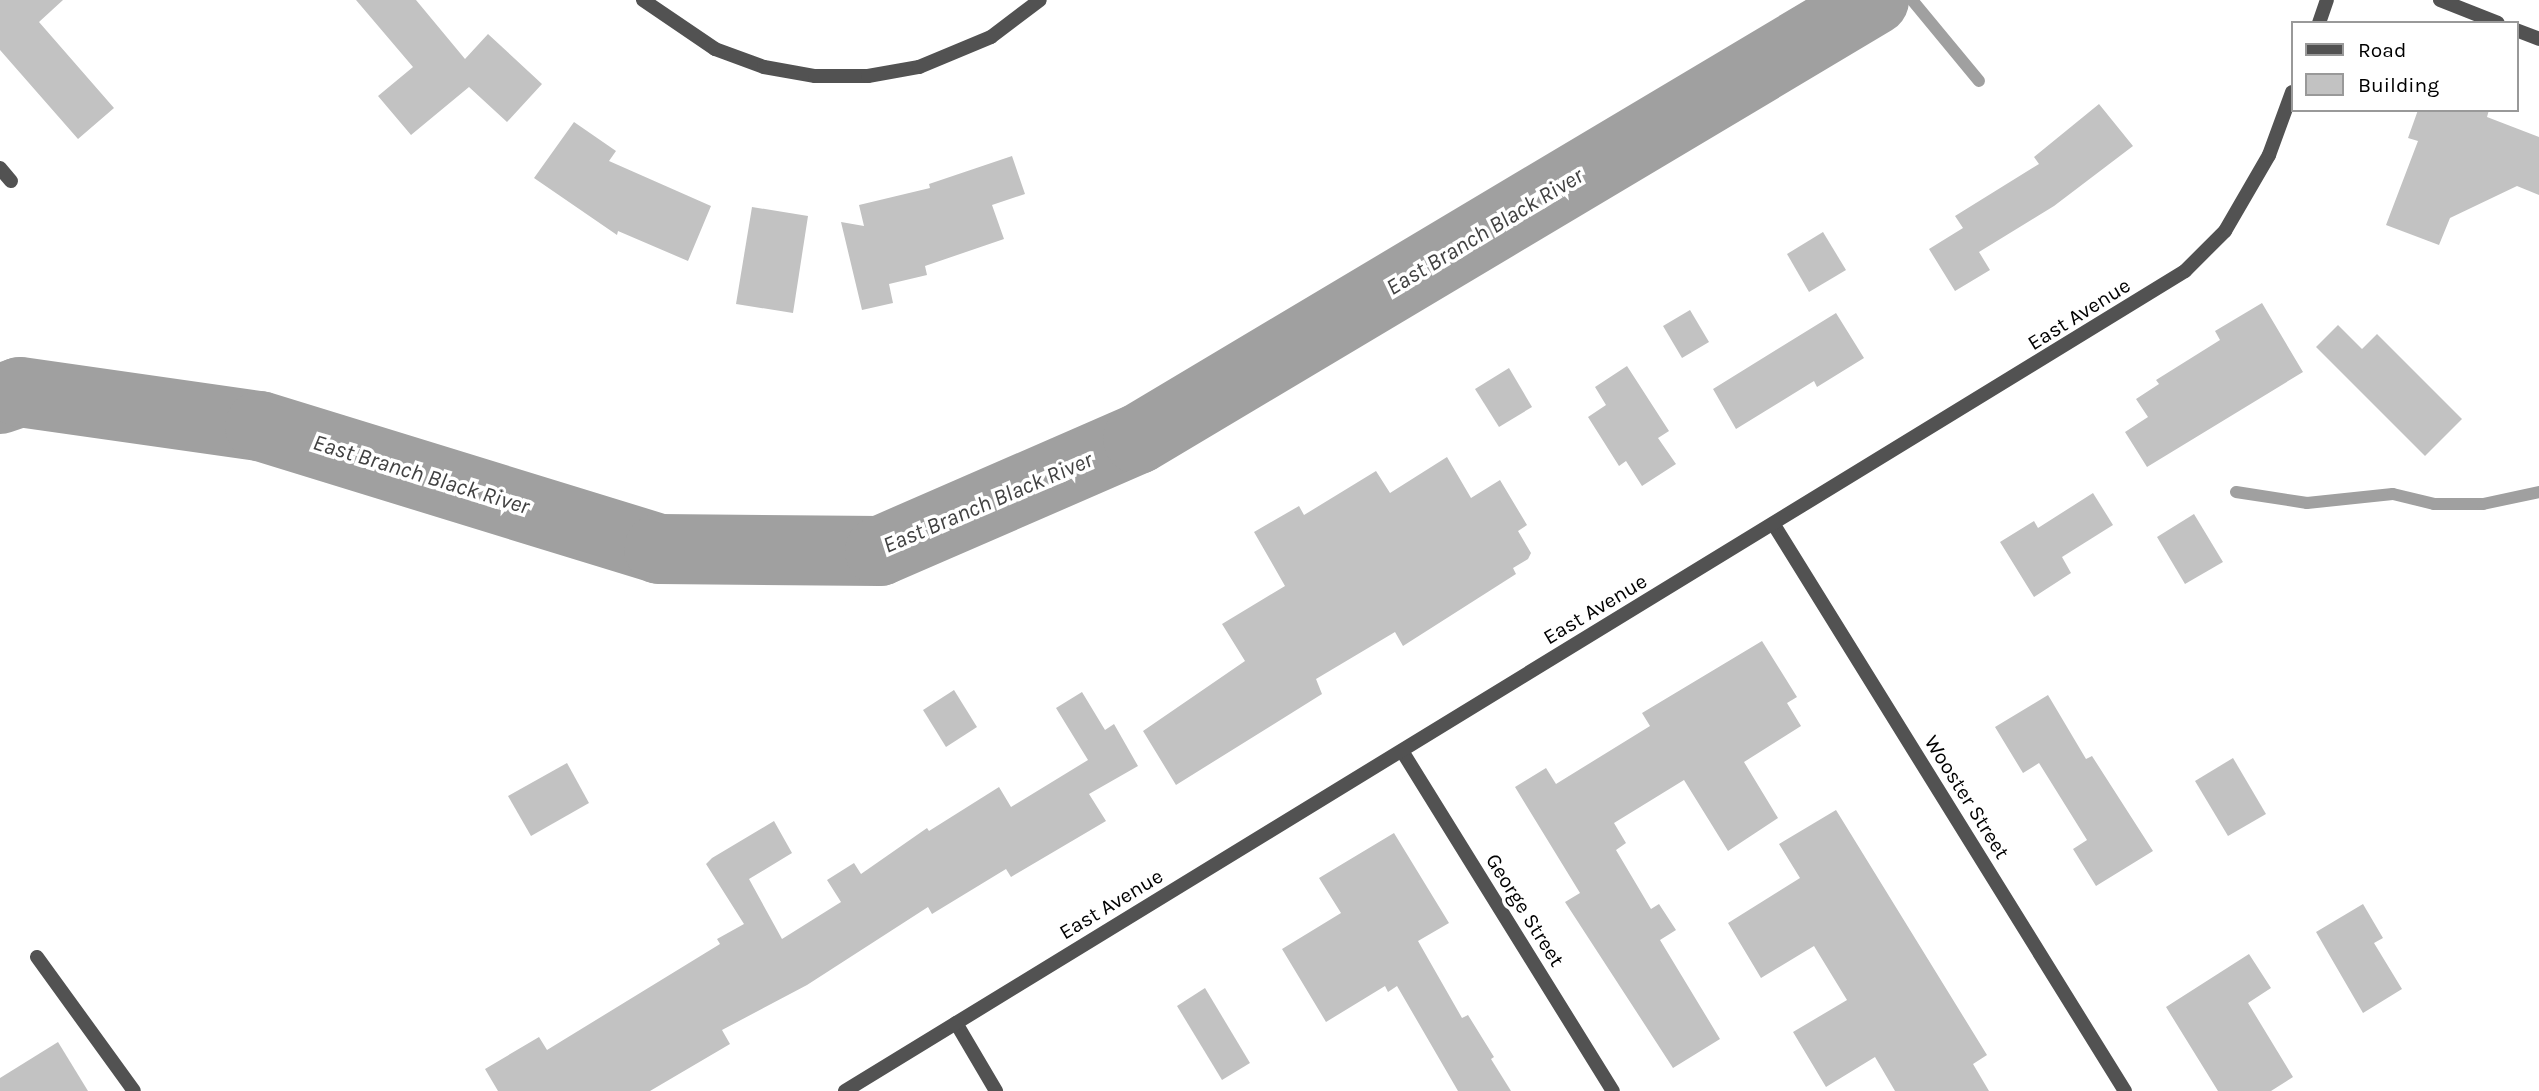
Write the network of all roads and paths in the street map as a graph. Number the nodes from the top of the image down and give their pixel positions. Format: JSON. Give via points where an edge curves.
{"nodes":[{"id":1,"x":643,"y":0,"type":"edge"},
{"id":2,"x":1040,"y":0,"type":"edge"},
{"id":3,"x":2327,"y":0,"type":"edge"},
{"id":4,"x":2440,"y":0,"type":"edge"},
{"id":5,"x":2320,"y":21,"type":"edge"},
{"id":6,"x":2493,"y":21,"type":"edge"},
{"id":7,"x":2518,"y":31,"type":"edge"},
{"id":8,"x":2539,"y":39,"type":"edge"},
{"id":9,"x":2290,"y":97,"type":"edge"},
{"id":10,"x":0,"y":168,"type":"edge"},
{"id":11,"x":11,"y":181,"type":"dead end"},
{"id":12,"x":1774,"y":525,"type":"junction"},
{"id":13,"x":1402,"y":751,"type":"junction"},
{"id":14,"x":37,"y":957,"type":"dead end"},
{"id":15,"x":956,"y":1023,"type":"junction"},
{"id":16,"x":134,"y":1091,"type":"edge"},
{"id":17,"x":845,"y":1091,"type":"edge"},
{"id":18,"x":996,"y":1091,"type":"edge"},
{"id":19,"x":1613,"y":1091,"type":"edge"},
{"id":20,"x":2125,"y":1091,"type":"edge"}],
"edges":[{"from":1,"to":2,"type":"street","via":[[692,37],[764,67],[815,76],[868,76],[919,67],[968,50]]},
{"from":3,"to":5,"type":"street"},
{"from":4,"to":6,"type":"street"},
{"from":7,"to":8,"type":"street"},
{"from":9,"to":12,"type":"street","name":"East Avenue","via":[[2269,155],[2225,231],[2185,271]]},
{"from":10,"to":11,"type":"street"},
{"from":12,"to":13,"type":"street","name":"East Avenue"},
{"from":12,"to":20,"type":"street","name":"Wooster Street"},
{"from":13,"to":15,"type":"street","name":"East Avenue"},
{"from":13,"to":19,"type":"street","name":"George Street"},
{"from":14,"to":16,"type":"street"},
{"from":15,"to":17,"type":"street","name":"East Avenue"},
{"from":15,"to":18,"type":"street"}]}
